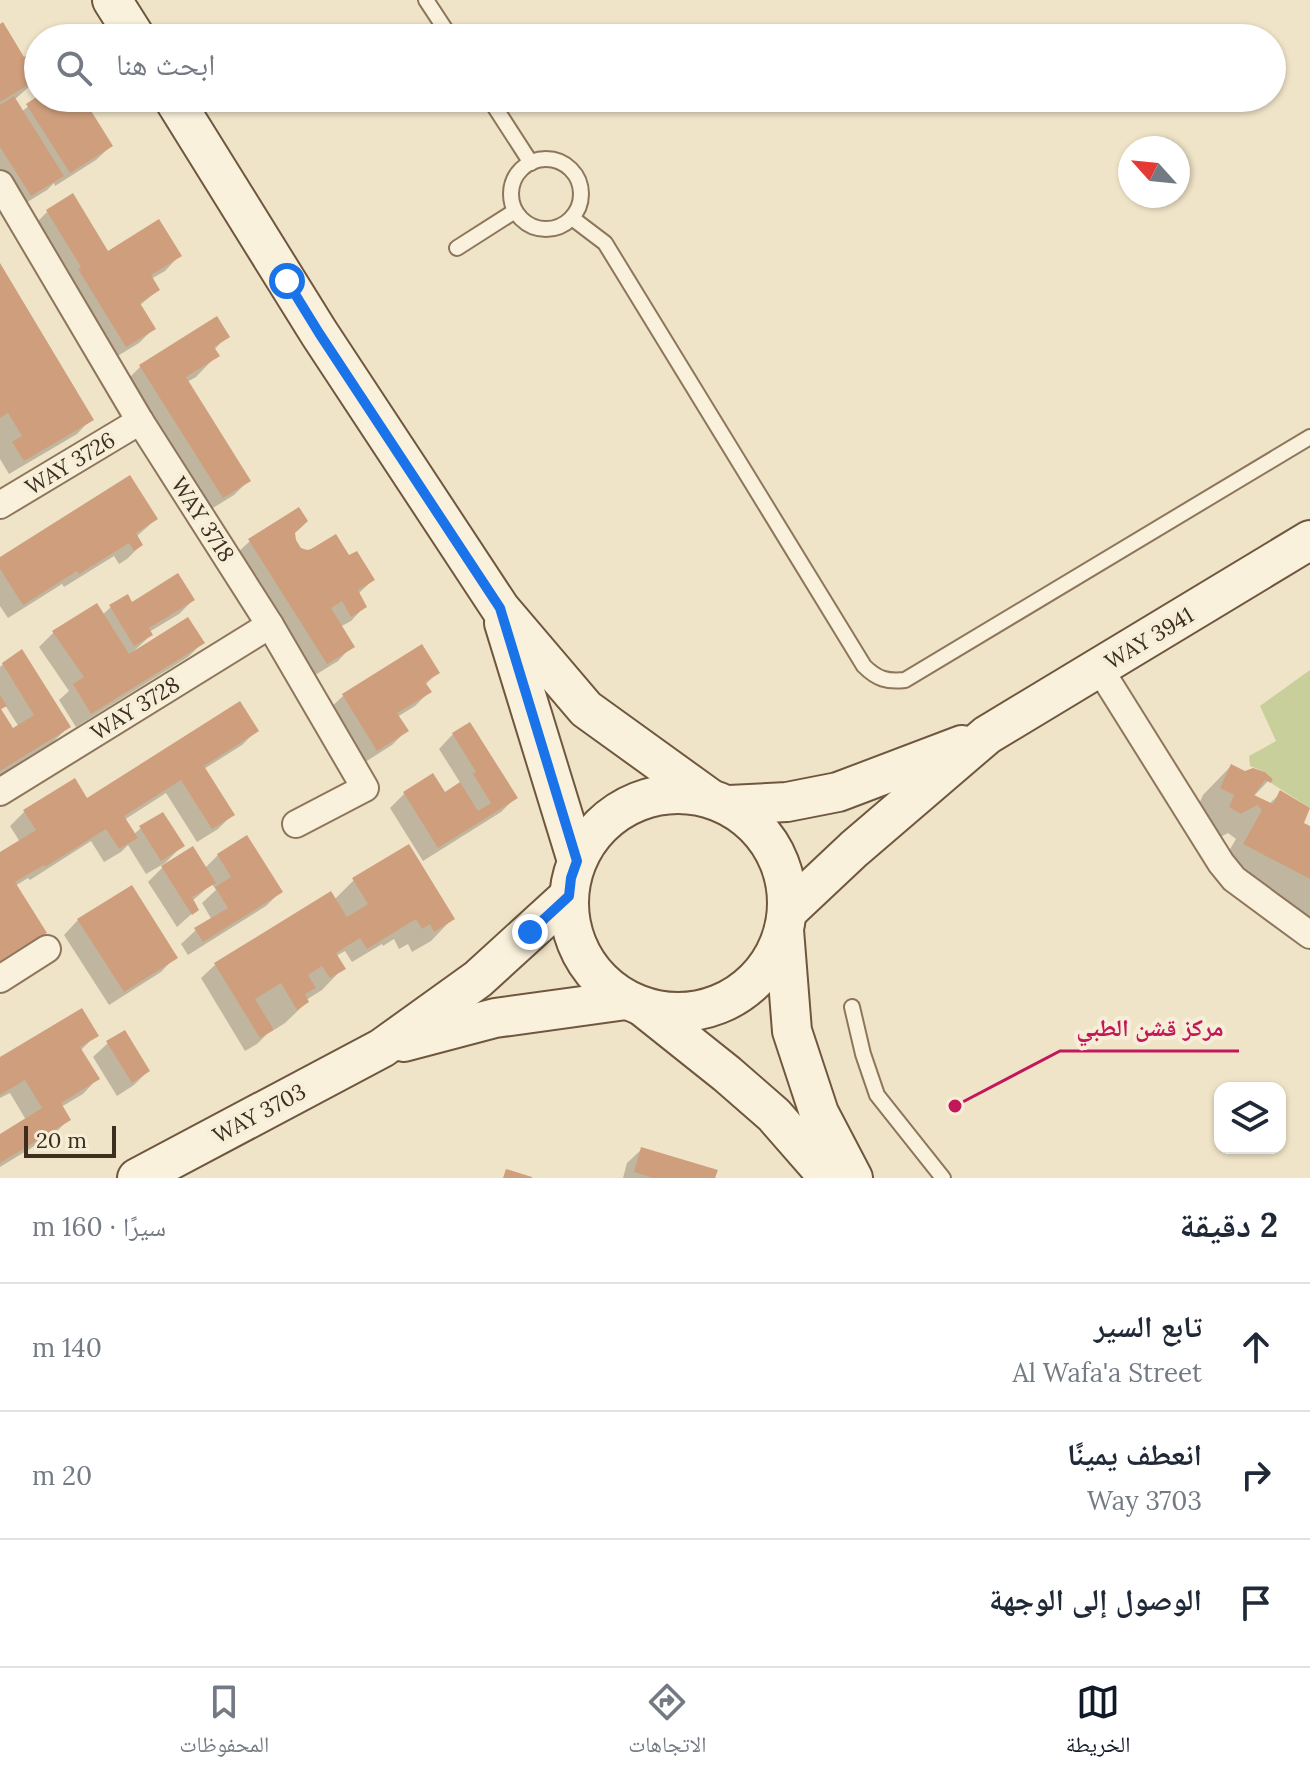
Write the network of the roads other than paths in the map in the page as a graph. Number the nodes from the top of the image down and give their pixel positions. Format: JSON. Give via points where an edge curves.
{"nodes":[{"id":1,"x":112,"y":0,"type":"edge"},
{"id":2,"x":426,"y":0,"type":"edge"},
{"id":3,"x":127,"y":24,"type":"edge"},
{"id":4,"x":442,"y":24,"type":"edge"},
{"id":5,"x":182,"y":112,"type":"edge"},
{"id":6,"x":498,"y":112,"type":"edge"},
{"id":7,"x":531,"y":163,"type":"junction"},
{"id":8,"x":4,"y":201,"type":"edge"},
{"id":9,"x":515,"y":211,"type":"junction"},
{"id":10,"x":572,"y":218,"type":"junction"},
{"id":11,"x":457,"y":248,"type":"dead end"},
{"id":12,"x":140,"y":421,"type":"junction"},
{"id":13,"x":1310,"y":437,"type":"edge"},
{"id":14,"x":0,"y":505,"type":"edge"},
{"id":15,"x":1310,"y":540,"type":"edge"},
{"id":16,"x":500,"y":608,"type":"junction"},
{"id":17,"x":270,"y":625,"type":"junction"},
{"id":18,"x":1099,"y":668,"type":"junction"},
{"id":19,"x":987,"y":735,"type":"junction"},
{"id":20,"x":0,"y":792,"type":"edge"},
{"id":21,"x":718,"y":801,"type":"junction"},
{"id":22,"x":296,"y":824,"type":"dead end"},
{"id":23,"x":573,"y":879,"type":"junction"},
{"id":24,"x":786,"y":921,"type":"junction"},
{"id":25,"x":1310,"y":935,"type":"edge"},
{"id":26,"x":47,"y":949,"type":"dead end"},
{"id":27,"x":0,"y":979,"type":"edge"},
{"id":28,"x":634,"y":1004,"type":"junction"},
{"id":29,"x":852,"y":1007,"type":"dead end"},
{"id":30,"x":382,"y":1048,"type":"junction"},
{"id":31,"x":137,"y":1178,"type":"edge"},
{"id":32,"x":829,"y":1178,"type":"edge"},
{"id":33,"x":853,"y":1178,"type":"edge"},
{"id":34,"x":943,"y":1178,"type":"edge"}],
"edges":[{"from":1,"to":3,"type":"street"},
{"from":2,"to":4,"type":"lane"},
{"from":5,"to":16,"type":"street"},
{"from":6,"to":7,"type":"lane"},
{"from":7,"to":9,"type":"lane","via":[[521,169],[511,189]]},
{"from":7,"to":10,"type":"lane","via":[[552,160],[571,169],[581,188]]},
{"from":8,"to":12,"type":"street","name":"WAY 3718"},
{"from":9,"to":10,"type":"lane","via":[[542,229]]},
{"from":9,"to":11,"type":"lane"},
{"from":10,"to":13,"type":"lane","via":[[605,243],[875,677],[905,680]]},
{"from":12,"to":14,"type":"street","name":"WAY 3726"},
{"from":12,"to":17,"type":"street","name":"WAY 3718"},
{"from":15,"to":18,"type":"street","name":"WAY 3941"},
{"from":16,"to":21,"type":"street","via":[[586,709]]},
{"from":16,"to":23,"type":"street"},
{"from":17,"to":20,"type":"street","name":"WAY 3728"},
{"from":17,"to":22,"type":"street","name":"WAY 3718","via":[[365,788]]},
{"from":18,"to":19,"type":"street","name":"WAY 3941"},
{"from":18,"to":25,"type":"street","via":[[1221,863],[1234,879]]},
{"from":19,"to":21,"type":"street","name":"WAY 3941","via":[[838,792],[787,802]]},
{"from":19,"to":24,"type":"street","name":"WAY 3941","via":[[854,849]]},
{"from":21,"to":23,"type":"street","via":[[676,793],[645,798],[616,812],[593,834]]},
{"from":21,"to":24,"type":"street","via":[[755,824],[774,850],[785,880]]},
{"from":23,"to":28,"type":"street","via":[[571,927],[582,956],[601,982]]},
{"from":23,"to":30,"type":"street","name":"WAY 3703","via":[[478,979]]},
{"from":24,"to":28,"type":"street","via":[[770,963],[745,989],[714,1006],[678,1013]]},
{"from":24,"to":33,"type":"street","via":[[792,1031],[819,1113]]},
{"from":26,"to":27,"type":"street"},
{"from":28,"to":30,"type":"street","name":"WAY 3703","via":[[495,1018]]},
{"from":28,"to":32,"type":"street","via":[[774,1115]]},
{"from":29,"to":34,"type":"lane","via":[[877,1095]]},
{"from":30,"to":31,"type":"street","name":"WAY 3703"}]}
